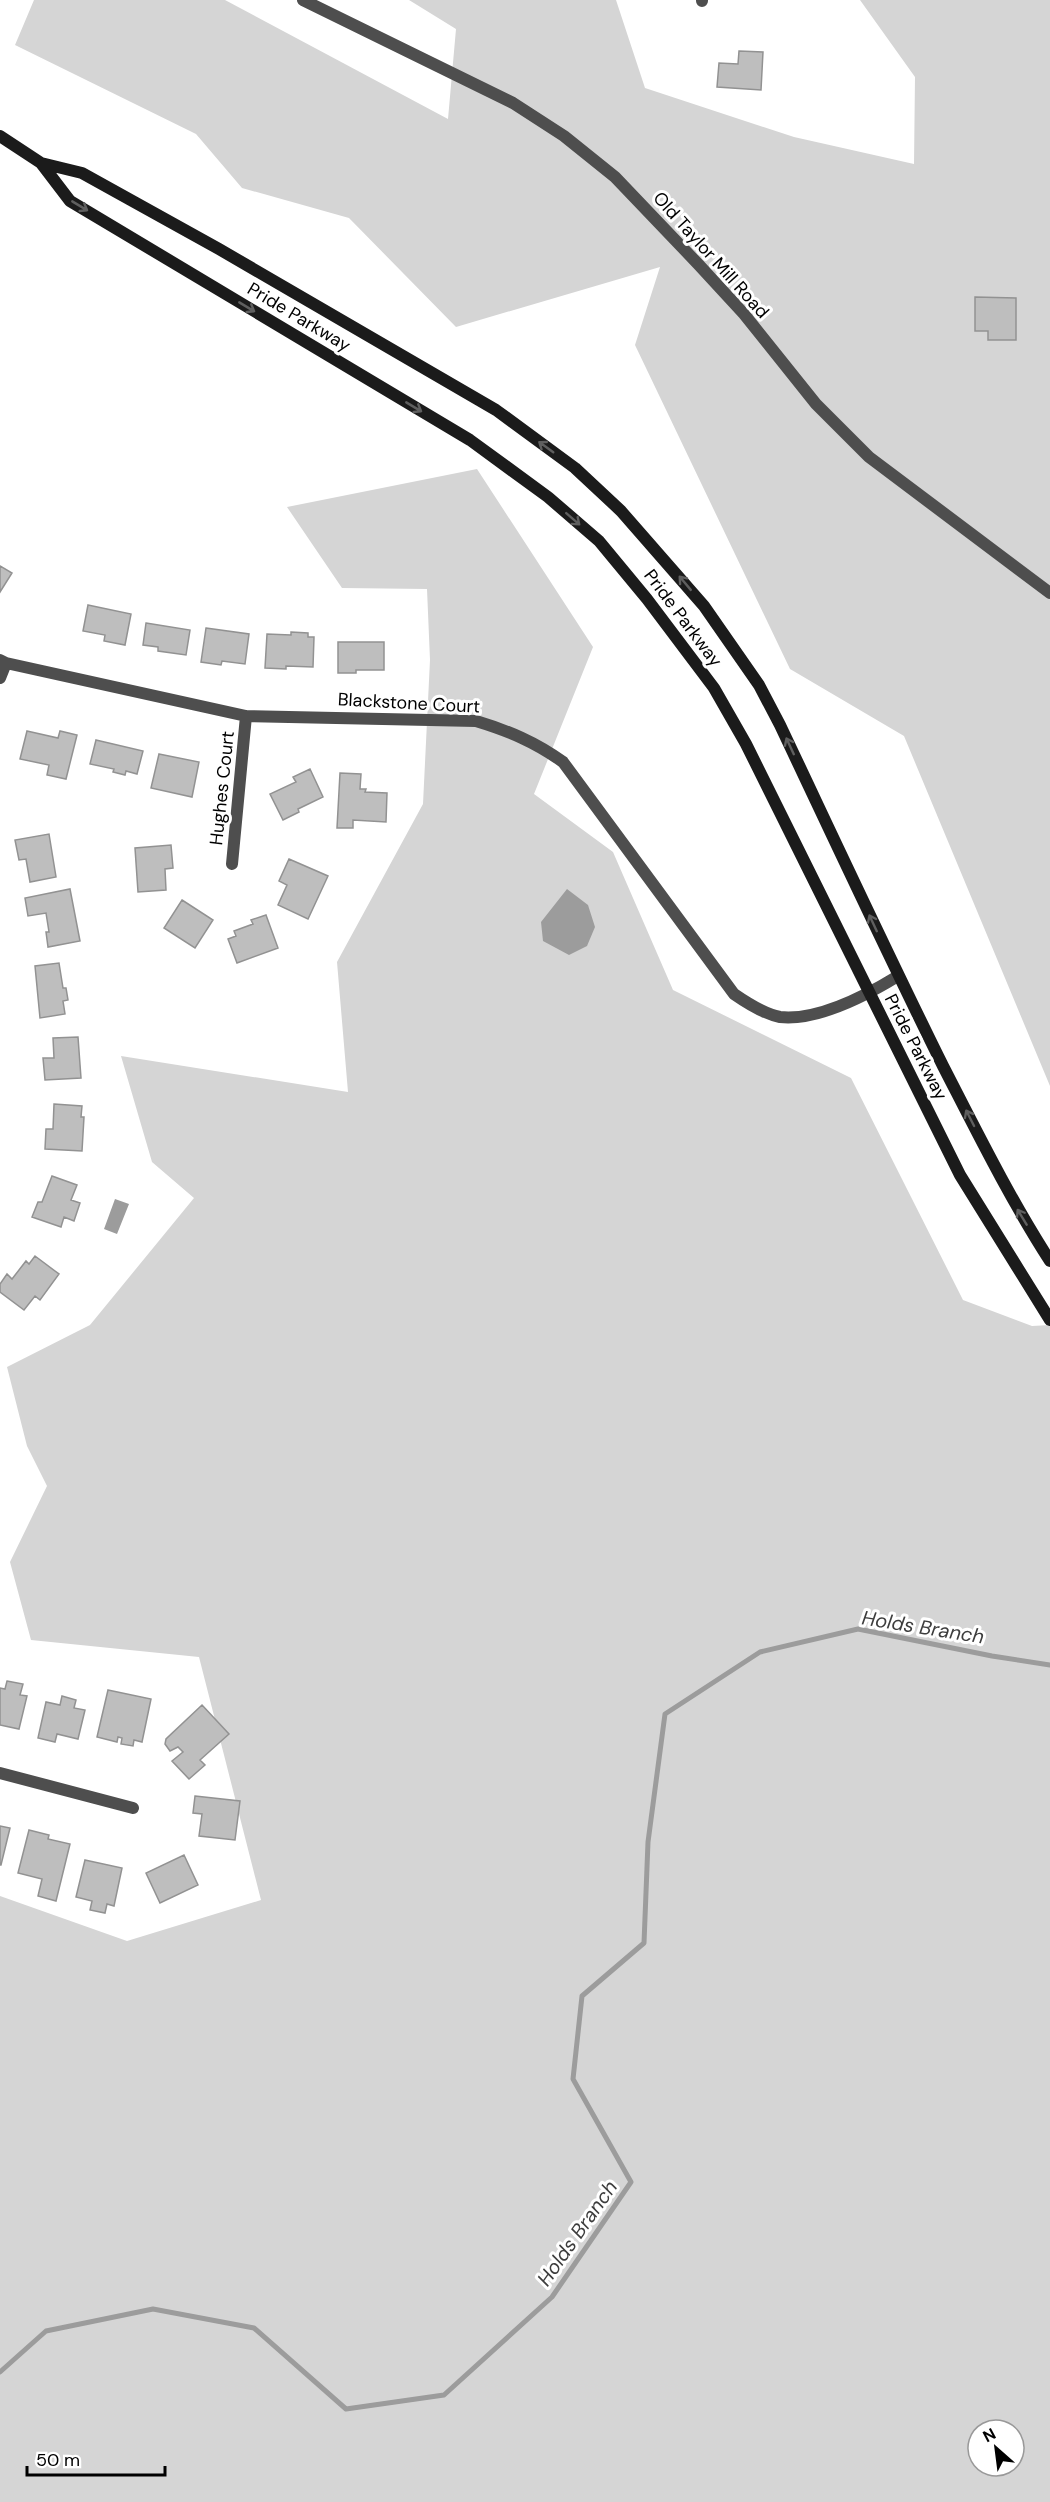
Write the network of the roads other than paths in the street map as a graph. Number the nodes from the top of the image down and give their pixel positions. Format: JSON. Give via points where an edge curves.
{"nodes":[{"id":1,"x":303,"y":0,"type":"edge"},
{"id":2,"x":0,"y":136,"type":"edge"},
{"id":3,"x":41,"y":163,"type":"junction"},
{"id":4,"x":1050,"y":593,"type":"edge"},
{"id":5,"x":3,"y":662,"type":"edge"},
{"id":6,"x":0,"y":678,"type":"edge"},
{"id":7,"x":246,"y":716,"type":"junction"},
{"id":8,"x":232,"y":864,"type":"dead end"},
{"id":9,"x":898,"y":976,"type":"junction"},
{"id":10,"x":869,"y":994,"type":"junction"},
{"id":11,"x":1050,"y":1261,"type":"edge"},
{"id":12,"x":1050,"y":1320,"type":"edge"},
{"id":13,"x":0,"y":1773,"type":"edge"},
{"id":14,"x":133,"y":1808,"type":"dead end"}],
"edges":[{"from":1,"to":4,"type":"street","name":"Old Taylor Mill Road","via":[[513,104],[564,136],[615,177],[699,265],[816,404],[869,456]]},
{"from":2,"to":3,"type":"main road","name":"Pride Parkway"},
{"from":9,"to":3,"type":"main road","name":"Pride Parkway","one_way":true,"via":[[759,685],[704,606],[621,511],[575,468],[496,410],[82,172]]},
{"from":3,"to":10,"type":"main road","name":"Pride Parkway","one_way":true,"via":[[70,201],[470,440],[548,497],[599,541],[714,688],[746,744]]},
{"from":5,"to":6,"type":"street"},
{"from":5,"to":7,"type":"street","name":"Blackstone Court"},
{"from":7,"to":8,"type":"street","name":"Hughes Court"},
{"from":7,"to":10,"type":"street","name":"Blackstone Court","via":[[476,721],[512,732],[563,762],[734,994],[779,1017],[806,1016]]},
{"from":9,"to":10,"type":"street","name":"Blackstone Court"},
{"from":11,"to":9,"type":"main road","name":"Pride Parkway","one_way":true,"via":[[1020,1215]]},
{"from":10,"to":12,"type":"main road","name":"Pride Parkway","via":[[960,1175]]},
{"from":13,"to":14,"type":"street"}]}
